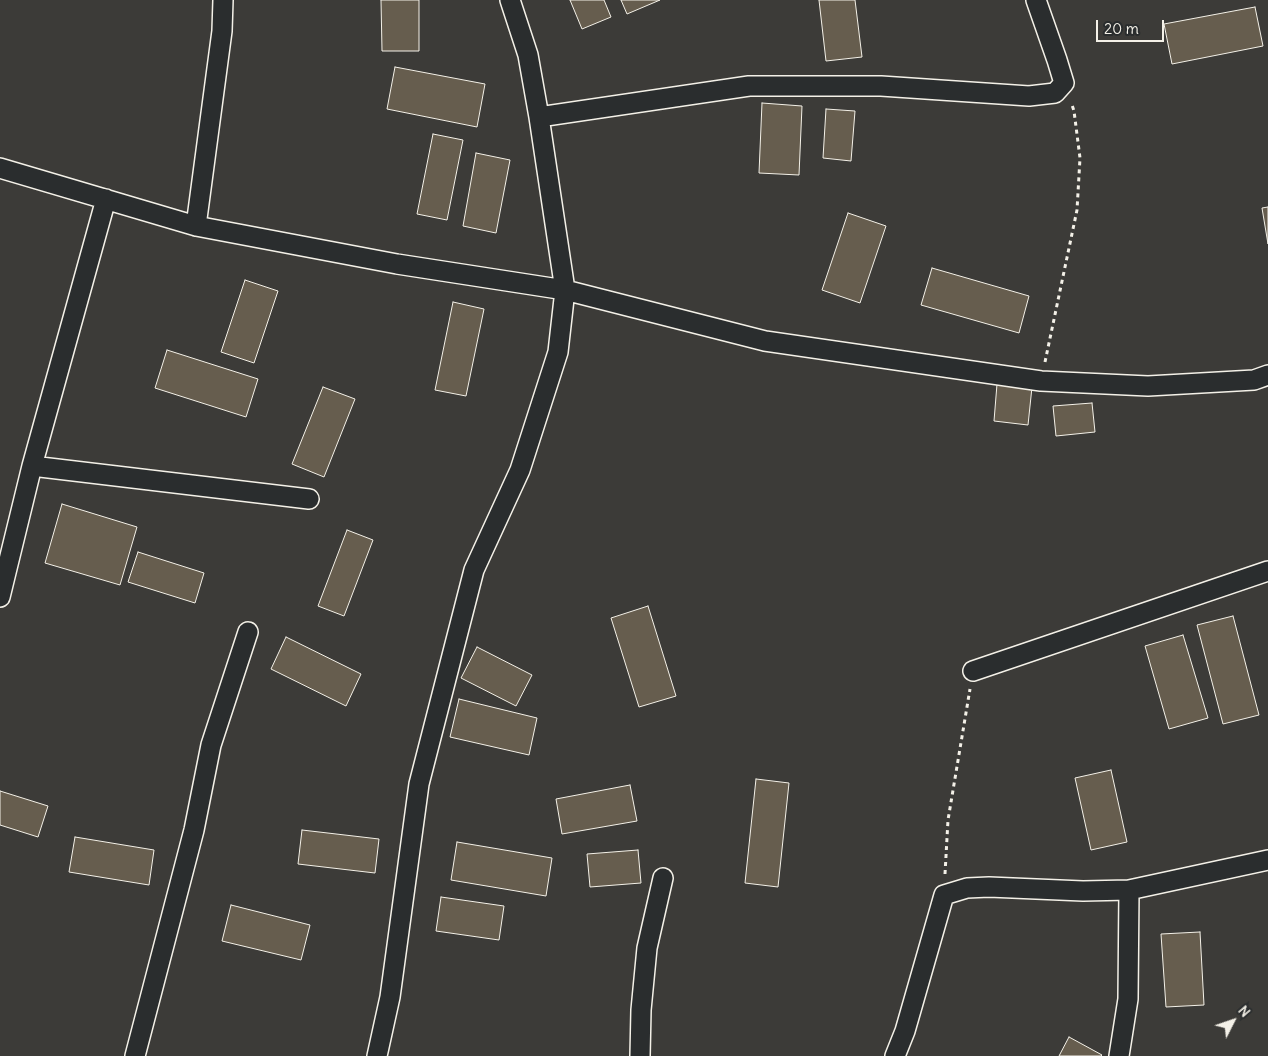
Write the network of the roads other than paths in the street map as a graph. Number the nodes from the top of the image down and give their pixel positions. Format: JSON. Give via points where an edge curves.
{"nodes":[{"id":1,"x":223,"y":0,"type":"edge"},
{"id":2,"x":510,"y":0,"type":"edge"},
{"id":3,"x":1036,"y":0,"type":"edge"},
{"id":4,"x":540,"y":117,"type":"junction"},
{"id":5,"x":0,"y":168,"type":"edge"},
{"id":6,"x":106,"y":199,"type":"junction"},
{"id":7,"x":196,"y":226,"type":"junction"},
{"id":8,"x":565,"y":290,"type":"junction"},
{"id":9,"x":1268,"y":375,"type":"edge"},
{"id":10,"x":32,"y":466,"type":"junction"},
{"id":11,"x":310,"y":499,"type":"dead end"},
{"id":12,"x":1268,"y":570,"type":"edge"},
{"id":13,"x":0,"y":597,"type":"edge"},
{"id":14,"x":248,"y":632,"type":"dead end"},
{"id":15,"x":973,"y":671,"type":"road end"},
{"id":16,"x":1268,"y":860,"type":"edge"},
{"id":17,"x":663,"y":878,"type":"dead end"},
{"id":18,"x":1129,"y":890,"type":"junction"},
{"id":19,"x":135,"y":1056,"type":"edge"},
{"id":20,"x":377,"y":1056,"type":"edge"},
{"id":21,"x":640,"y":1056,"type":"edge"},
{"id":22,"x":895,"y":1056,"type":"edge"},
{"id":23,"x":1119,"y":1056,"type":"edge"}],
"edges":[{"from":1,"to":7,"type":"street","via":[[222,31]]},
{"from":2,"to":4,"type":"street","via":[[528,56]]},
{"from":3,"to":4,"type":"street","via":[[1064,83],[1055,92],[1029,96],[881,86],[749,86]]},
{"from":4,"to":8,"type":"street"},
{"from":5,"to":6,"type":"street"},
{"from":6,"to":7,"type":"street"},
{"from":6,"to":10,"type":"street"},
{"from":7,"to":8,"type":"street","via":[[397,264]]},
{"from":8,"to":9,"type":"street","via":[[765,341],[1041,381],[1148,386],[1254,380]]},
{"from":8,"to":20,"type":"street","via":[[558,352],[520,470],[474,570],[419,784],[390,997]]},
{"from":10,"to":11,"type":"street"},
{"from":10,"to":13,"type":"street"},
{"from":12,"to":15,"type":"street"},
{"from":14,"to":19,"type":"street","via":[[211,745],[194,830]]},
{"from":16,"to":18,"type":"street"},
{"from":17,"to":21,"type":"street","via":[[647,948]]},
{"from":18,"to":22,"type":"street","via":[[988,887],[967,888],[944,895]]},
{"from":18,"to":23,"type":"street","via":[[1128,999]]}]}
